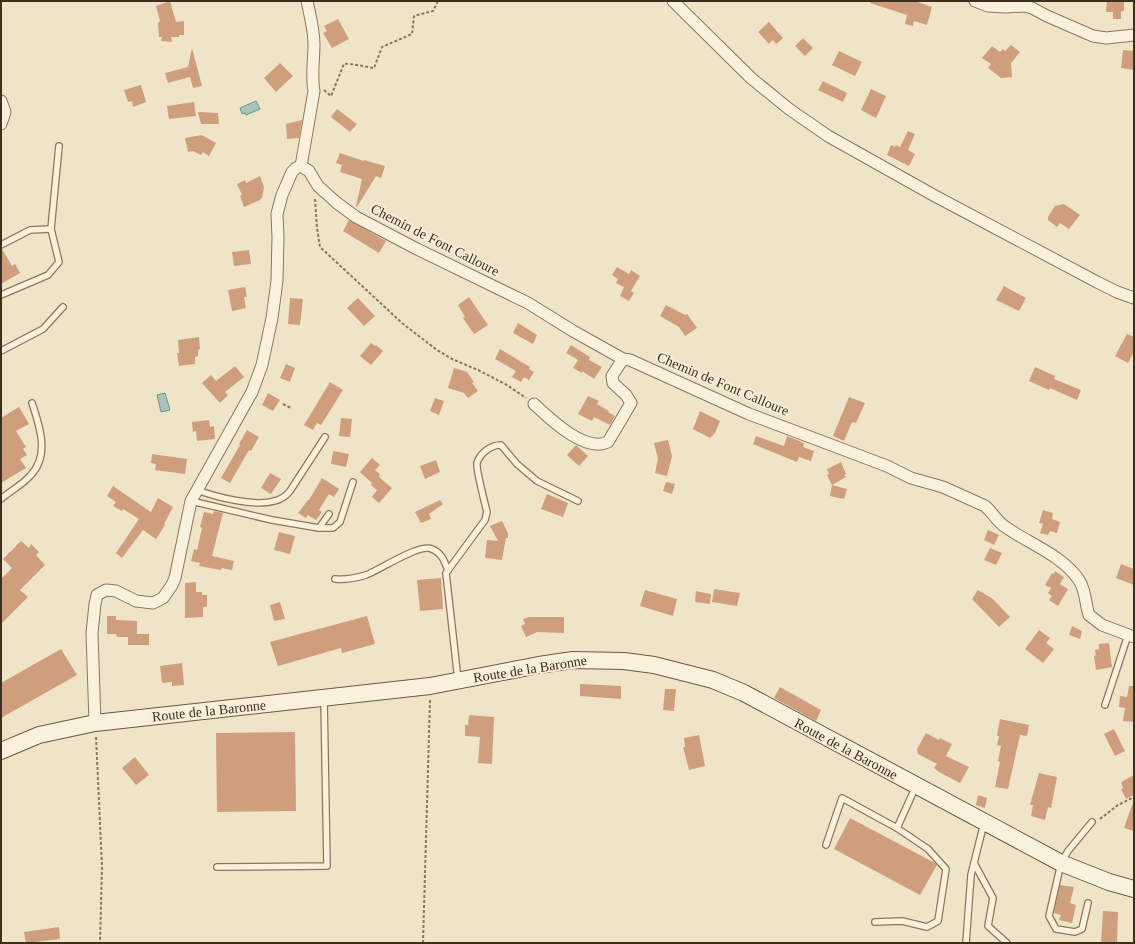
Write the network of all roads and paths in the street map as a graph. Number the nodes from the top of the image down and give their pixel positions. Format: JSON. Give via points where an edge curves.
{"nodes":[{"id":1,"x":307,"y":1,"type":"edge"},
{"id":2,"x":438,"y":1,"type":"edge"},
{"id":3,"x":673,"y":1,"type":"edge"},
{"id":4,"x":975,"y":1,"type":"edge"},
{"id":5,"x":1134,"y":35,"type":"edge"},
{"id":6,"x":312,"y":81,"type":"junction"},
{"id":7,"x":1,"y":100,"type":"edge"},
{"id":8,"x":1,"y":124,"type":"edge"},
{"id":9,"x":58,"y":146,"type":"dead end"},
{"id":10,"x":301,"y":166,"type":"junction"},
{"id":11,"x":318,"y":186,"type":"junction"},
{"id":12,"x":51,"y":229,"type":"junction"},
{"id":13,"x":1,"y":245,"type":"edge"},
{"id":14,"x":1,"y":296,"type":"edge"},
{"id":15,"x":1134,"y":298,"type":"edge"},
{"id":16,"x":64,"y":307,"type":"dead end"},
{"id":17,"x":1,"y":351,"type":"edge"},
{"id":18,"x":623,"y":359,"type":"junction"},
{"id":19,"x":32,"y":403,"type":"dead end"},
{"id":20,"x":283,"y":404,"type":"dead end"},
{"id":21,"x":534,"y":404,"type":"joint"},
{"id":22,"x":291,"y":408,"type":"dead end"},
{"id":23,"x":325,"y":437,"type":"dead end"},
{"id":24,"x":353,"y":482,"type":"dead end"},
{"id":25,"x":197,"y":489,"type":"junction"},
{"id":26,"x":1,"y":499,"type":"edge"},
{"id":27,"x":191,"y":501,"type":"junction"},
{"id":28,"x":578,"y":501,"type":"dead end"},
{"id":29,"x":329,"y":514,"type":"dead end"},
{"id":30,"x":319,"y":528,"type":"junction"},
{"id":31,"x":448,"y":570,"type":"junction"},
{"id":32,"x":335,"y":579,"type":"dead end"},
{"id":33,"x":1131,"y":636,"type":"edge"},
{"id":34,"x":458,"y":681,"type":"junction"},
{"id":35,"x":430,"y":686,"type":"junction"},
{"id":36,"x":324,"y":699,"type":"junction"},
{"id":37,"x":1105,"y":705,"type":"dead end"},
{"id":38,"x":95,"y":723,"type":"junction"},
{"id":39,"x":1,"y":751,"type":"edge"},
{"id":40,"x":916,"y":786,"type":"junction"},
{"id":41,"x":1134,"y":797,"type":"edge"},
{"id":42,"x":1092,"y":822,"type":"joint"},
{"id":43,"x":984,"y":823,"type":"junction"},
{"id":44,"x":897,"y":828,"type":"junction"},
{"id":45,"x":826,"y":845,"type":"dead end"},
{"id":46,"x":974,"y":863,"type":"junction"},
{"id":47,"x":1061,"y":863,"type":"junction"},
{"id":48,"x":217,"y":867,"type":"dead end"},
{"id":49,"x":1134,"y":889,"type":"edge"},
{"id":50,"x":1088,"y":903,"type":"dead end"},
{"id":51,"x":875,"y":922,"type":"dead end"},
{"id":52,"x":100,"y":943,"type":"edge"},
{"id":53,"x":423,"y":943,"type":"edge"},
{"id":54,"x":966,"y":943,"type":"edge"},
{"id":55,"x":1007,"y":943,"type":"edge"}],
"edges":[{"from":1,"to":6,"type":"street","via":[[314,44]]},
{"from":2,"to":6,"type":"path","via":[[433,11],[414,16],[412,34],[382,47],[374,68],[344,64],[331,96]]},
{"from":3,"to":15,"type":"street","via":[[751,78],[828,136],[1092,280]]},
{"from":4,"to":5,"type":"street","via":[[988,6],[1025,6],[1092,36],[1106,38]]},
{"from":6,"to":10,"type":"street","via":[[314,91]]},
{"from":7,"to":8,"type":"street","via":[[5,112]]},
{"from":9,"to":12,"type":"lane"},
{"from":10,"to":11,"type":"street","name":"Chemin de Font Calloure","via":[[309,172]]},
{"from":10,"to":25,"type":"street","via":[[292,172],[277,214],[276,281],[272,318],[262,365],[252,392]]},
{"from":11,"to":18,"type":"street","name":"Chemin de Font Calloure","via":[[362,220],[528,303]]},
{"from":11,"to":21,"type":"path","via":[[315,195],[320,247],[402,323],[438,350],[506,385]]},
{"from":12,"to":13,"type":"lane","via":[[30,230]]},
{"from":12,"to":14,"type":"lane","via":[[59,262],[48,275]]},
{"from":16,"to":17,"type":"lane","via":[[43,329]]},
{"from":18,"to":21,"type":"street","via":[[612,376],[613,383],[631,403],[608,442],[602,445],[590,443],[569,434]]},
{"from":18,"to":33,"type":"street","name":"Chemin de Font Calloure","via":[[749,414],[887,466],[911,478],[943,487],[985,506],[1003,525],[1060,559],[1082,586],[1089,615],[1102,625]]},
{"from":19,"to":26,"type":"lane","via":[[40,429],[42,449],[39,464],[30,476]]},
{"from":20,"to":22,"type":"path"},
{"from":23,"to":25,"type":"lane","via":[[290,491],[274,502],[254,503]]},
{"from":24,"to":30,"type":"lane","via":[[340,522],[333,528]]},
{"from":25,"to":27,"type":"street"},
{"from":27,"to":30,"type":"lane"},
{"from":27,"to":38,"type":"street","via":[[175,578],[163,598],[152,603],[136,602],[116,591],[106,590],[97,594],[92,633]]},
{"from":28,"to":31,"type":"lane","via":[[537,481],[517,464],[501,445],[486,450],[477,464],[487,512],[485,520]]},
{"from":29,"to":30,"type":"lane"},
{"from":31,"to":32,"type":"lane","via":[[442,555],[430,548],[417,550],[366,575],[344,580]]},
{"from":31,"to":34,"type":"lane","via":[[446,573]]},
{"from":33,"to":37,"type":"lane"},
{"from":34,"to":35,"type":"main road","name":"Route de la Baronne"},
{"from":34,"to":40,"type":"main road","name":"Route de la Baronne","via":[[573,660],[624,661],[660,666],[713,680],[744,694]]},
{"from":35,"to":36,"type":"main road","name":"Route de la Baronne"},
{"from":35,"to":53,"type":"path"},
{"from":36,"to":38,"type":"main road","name":"Route de la Baronne"},
{"from":36,"to":48,"type":"lane","via":[[327,866]]},
{"from":38,"to":39,"type":"main road","name":"Route de la Baronne","via":[[39,735]]},
{"from":38,"to":52,"type":"path","via":[[102,866]]},
{"from":40,"to":43,"type":"main road","name":"Route de la Baronne"},
{"from":40,"to":44,"type":"lane"},
{"from":41,"to":42,"type":"path"},
{"from":42,"to":47,"type":"lane"},
{"from":43,"to":46,"type":"lane"},
{"from":43,"to":47,"type":"main road","name":"Route de la Baronne"},
{"from":44,"to":45,"type":"lane","via":[[842,798]]},
{"from":44,"to":51,"type":"lane","via":[[928,849],[946,869],[938,921],[927,927],[902,921]]},
{"from":46,"to":54,"type":"lane"},
{"from":46,"to":55,"type":"lane","via":[[993,898],[988,926]]},
{"from":47,"to":49,"type":"main road","name":"Route de la Baronne"},
{"from":47,"to":50,"type":"lane","via":[[1049,916],[1056,929],[1075,932],[1082,930]]}]}
